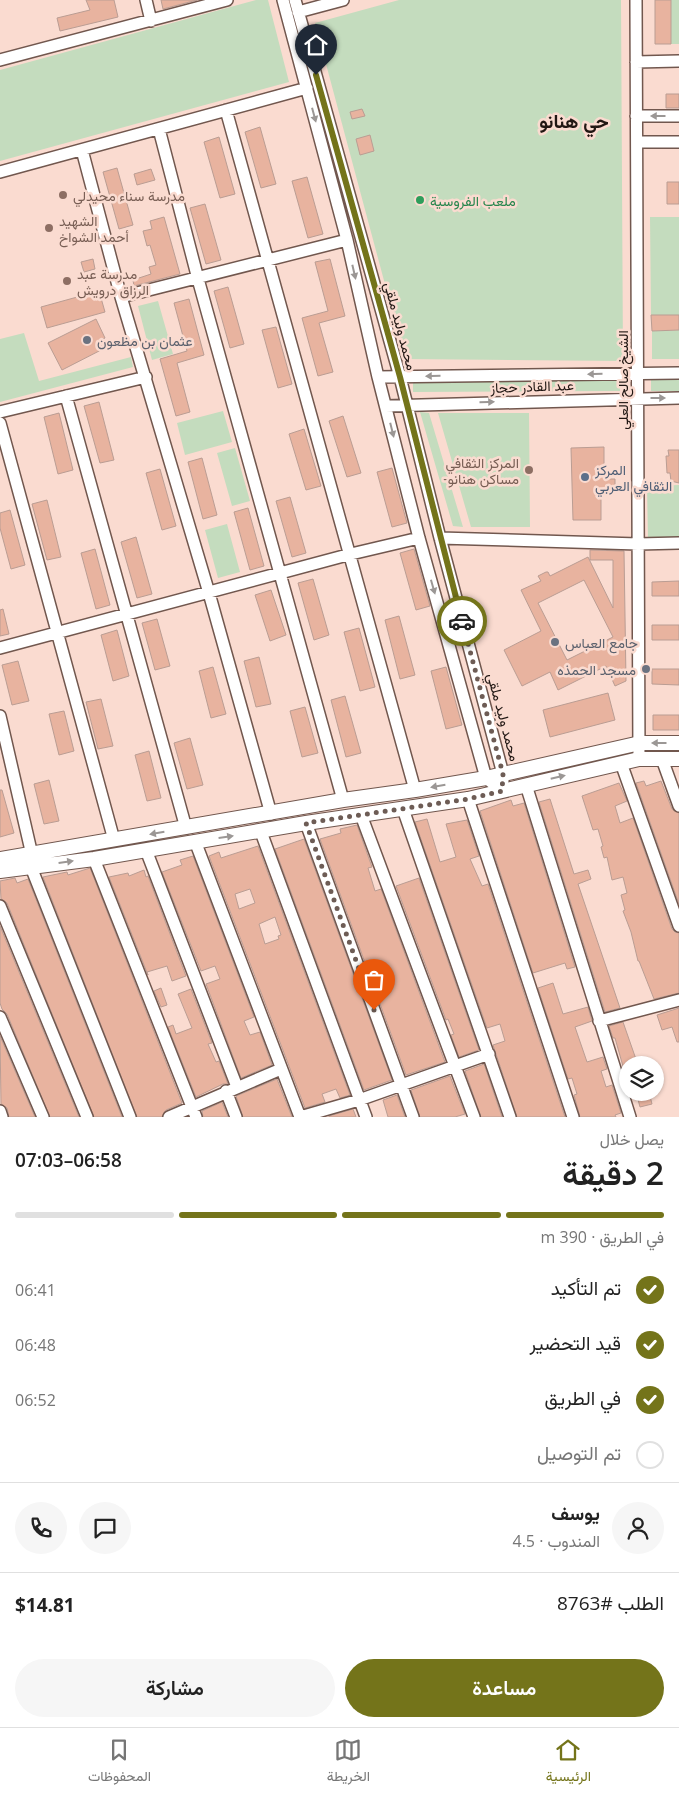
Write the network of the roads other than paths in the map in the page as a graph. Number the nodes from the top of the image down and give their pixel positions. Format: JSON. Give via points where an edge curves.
{"nodes":[{"id":1,"x":146,"y":0,"type":"edge"},
{"id":2,"x":226,"y":0,"type":"edge"},
{"id":3,"x":283,"y":0,"type":"edge"},
{"id":4,"x":295,"y":0,"type":"edge"},
{"id":5,"x":343,"y":0,"type":"edge"},
{"id":6,"x":636,"y":0,"type":"edge"},
{"id":7,"x":298,"y":12,"type":"junction"},
{"id":8,"x":151,"y":21,"type":"junction"},
{"id":9,"x":0,"y":60,"type":"edge"},
{"id":10,"x":679,"y":61,"type":"edge"},
{"id":11,"x":636,"y":62,"type":"junction"},
{"id":12,"x":307,"y":88,"type":"junction"},
{"id":13,"x":226,"y":110,"type":"junction"},
{"id":14,"x":636,"y":116,"type":"junction"},
{"id":15,"x":679,"y":116,"type":"edge"},
{"id":16,"x":159,"y":129,"type":"junction"},
{"id":17,"x":637,"y":142,"type":"junction"},
{"id":18,"x":679,"y":142,"type":"edge"},
{"id":19,"x":82,"y":150,"type":"junction"},
{"id":20,"x":0,"y":172,"type":"edge"},
{"id":21,"x":347,"y":240,"type":"junction"},
{"id":22,"x":268,"y":260,"type":"junction"},
{"id":23,"x":198,"y":279,"type":"junction"},
{"id":24,"x":121,"y":297,"type":"junction"},
{"id":25,"x":679,"y":373,"type":"edge"},
{"id":26,"x":637,"y":374,"type":"junction"},
{"id":27,"x":378,"y":377,"type":"junction"},
{"id":28,"x":400,"y":377,"type":"junction"},
{"id":29,"x":146,"y":378,"type":"junction"},
{"id":30,"x":66,"y":396,"type":"junction"},
{"id":31,"x":637,"y":398,"type":"junction"},
{"id":32,"x":679,"y":398,"type":"edge"},
{"id":33,"x":407,"y":405,"type":"junction"},
{"id":34,"x":386,"y":406,"type":"junction"},
{"id":35,"x":0,"y":412,"type":"edge"},
{"id":36,"x":0,"y":423,"type":"edge"},
{"id":37,"x":419,"y":538,"type":"junction"},
{"id":38,"x":440,"y":538,"type":"junction"},
{"id":39,"x":679,"y":543,"type":"edge"},
{"id":40,"x":638,"y":544,"type":"junction"},
{"id":41,"x":351,"y":554,"type":"junction"},
{"id":42,"x":281,"y":573,"type":"junction"},
{"id":43,"x":209,"y":593,"type":"junction"},
{"id":44,"x":126,"y":613,"type":"junction"},
{"id":45,"x":57,"y":633,"type":"junction"},
{"id":46,"x":0,"y":648,"type":"edge"},
{"id":47,"x":0,"y":716,"type":"edge"},
{"id":48,"x":640,"y":743,"type":"junction"},
{"id":49,"x":679,"y":743,"type":"edge"},
{"id":50,"x":639,"y":759,"type":"junction"},
{"id":51,"x":662,"y":759,"type":"junction"},
{"id":52,"x":679,"y":759,"type":"edge"},
{"id":53,"x":621,"y":763,"type":"junction"},
{"id":54,"x":503,"y":774,"type":"junction"},
{"id":55,"x":486,"y":778,"type":"junction"},
{"id":56,"x":526,"y":785,"type":"junction"},
{"id":57,"x":415,"y":790,"type":"junction"},
{"id":58,"x":502,"y":791,"type":"junction"},
{"id":59,"x":468,"y":799,"type":"junction"},
{"id":60,"x":343,"y":800,"type":"junction"},
{"id":61,"x":679,"y":806,"type":"edge"},
{"id":62,"x":403,"y":809,"type":"junction"},
{"id":63,"x":271,"y":814,"type":"junction"},
{"id":64,"x":361,"y":815,"type":"junction"},
{"id":65,"x":306,"y":823,"type":"junction"},
{"id":66,"x":186,"y":828,"type":"junction"},
{"id":67,"x":260,"y":832,"type":"junction"},
{"id":68,"x":114,"y":840,"type":"junction"},
{"id":69,"x":194,"y":841,"type":"junction"},
{"id":70,"x":146,"y":850,"type":"junction"},
{"id":71,"x":0,"y":859,"type":"edge"},
{"id":72,"x":94,"y":859,"type":"junction"},
{"id":73,"x":32,"y":861,"type":"junction"},
{"id":74,"x":0,"y":871,"type":"edge"},
{"id":75,"x":0,"y":906,"type":"edge"},
{"id":76,"x":679,"y":926,"type":"edge"},
{"id":77,"x":679,"y":1000,"type":"edge"},
{"id":78,"x":0,"y":1017,"type":"edge"},
{"id":79,"x":599,"y":1021,"type":"junction"},
{"id":80,"x":489,"y":1054,"type":"junction"},
{"id":81,"x":456,"y":1067,"type":"junction"},
{"id":82,"x":281,"y":1069,"type":"junction"},
{"id":83,"x":401,"y":1086,"type":"junction"},
{"id":84,"x":231,"y":1089,"type":"junction"},
{"id":85,"x":359,"y":1100,"type":"junction"},
{"id":86,"x":0,"y":1111,"type":"edge"},
{"id":87,"x":194,"y":1112,"type":"edge"},
{"id":88,"x":2,"y":1117,"type":"edge"},
{"id":89,"x":43,"y":1117,"type":"edge"},
{"id":90,"x":87,"y":1117,"type":"edge"},
{"id":91,"x":130,"y":1117,"type":"edge"},
{"id":92,"x":169,"y":1117,"type":"edge"},
{"id":93,"x":236,"y":1117,"type":"edge"},
{"id":94,"x":300,"y":1117,"type":"edge"},
{"id":95,"x":366,"y":1117,"type":"edge"},
{"id":96,"x":413,"y":1117,"type":"edge"},
{"id":97,"x":474,"y":1117,"type":"edge"},
{"id":98,"x":510,"y":1117,"type":"edge"},
{"id":99,"x":572,"y":1117,"type":"edge"},
{"id":100,"x":630,"y":1117,"type":"edge"}],
"edges":[{"from":1,"to":8,"type":"street"},
{"from":2,"to":8,"type":"street"},
{"from":3,"to":12,"type":"street"},
{"from":4,"to":7,"type":"street","name":"محمد وليد ملقي"},
{"from":5,"to":7,"type":"street"},
{"from":6,"to":11,"type":"street","name":"الشيخ صالح العلي"},
{"from":7,"to":28,"type":"street","name":"محمد وليد ملقي"},
{"from":8,"to":9,"type":"street"},
{"from":10,"to":11,"type":"street"},
{"from":11,"to":14,"type":"street","name":"الشيخ صالح العلي"},
{"from":12,"to":13,"type":"street"},
{"from":12,"to":21,"type":"street","one_way":true},
{"from":13,"to":16,"type":"street"},
{"from":13,"to":22,"type":"street"},
{"from":15,"to":14,"type":"street","one_way":true},
{"from":14,"to":17,"type":"street","name":"الشيخ صالح العلي"},
{"from":16,"to":19,"type":"street"},
{"from":16,"to":23,"type":"street"},
{"from":17,"to":18,"type":"street"},
{"from":17,"to":26,"type":"street","name":"الشيخ صالح العلي"},
{"from":19,"to":20,"type":"street"},
{"from":19,"to":24,"type":"street"},
{"from":21,"to":22,"type":"street"},
{"from":21,"to":27,"type":"street","one_way":true},
{"from":22,"to":23,"type":"street"},
{"from":22,"to":41,"type":"street"},
{"from":23,"to":24,"type":"street"},
{"from":23,"to":42,"type":"street"},
{"from":24,"to":29,"type":"street"},
{"from":25,"to":26,"type":"street","name":"عبد القادر حجاز"},
{"from":26,"to":28,"type":"street","name":"عبد القادر حجاز","one_way":true},
{"from":26,"to":31,"type":"street","name":"الشيخ صالح العلي"},
{"from":27,"to":28,"type":"street","name":"عبد القادر حجاز"},
{"from":27,"to":34,"type":"street"},
{"from":28,"to":33,"type":"street","name":"محمد وليد ملقي"},
{"from":29,"to":30,"type":"street"},
{"from":29,"to":43,"type":"street"},
{"from":30,"to":35,"type":"street"},
{"from":30,"to":44,"type":"street"},
{"from":31,"to":32,"type":"street","name":"عبد القادر حجاز","one_way":true},
{"from":33,"to":31,"type":"street","name":"عبد القادر حجاز","one_way":true},
{"from":31,"to":40,"type":"street","name":"الشيخ صالح العلي"},
{"from":33,"to":34,"type":"street","name":"عبد القادر حجاز"},
{"from":33,"to":38,"type":"street","name":"محمد وليد ملقي"},
{"from":34,"to":37,"type":"street","one_way":true},
{"from":36,"to":45,"type":"street"},
{"from":37,"to":41,"type":"street"},
{"from":37,"to":55,"type":"street","one_way":true},
{"from":38,"to":40,"type":"street"},
{"from":38,"to":54,"type":"street","name":"محمد وليد ملقي"},
{"from":39,"to":40,"type":"street"},
{"from":40,"to":48,"type":"street","name":"الشيخ صالح العلي"},
{"from":41,"to":42,"type":"street"},
{"from":41,"to":57,"type":"street"},
{"from":42,"to":43,"type":"street"},
{"from":42,"to":60,"type":"street"},
{"from":43,"to":44,"type":"street"},
{"from":43,"to":63,"type":"street"},
{"from":44,"to":45,"type":"street"},
{"from":44,"to":66,"type":"street"},
{"from":45,"to":46,"type":"street"},
{"from":45,"to":68,"type":"street"},
{"from":47,"to":73,"type":"street"},
{"from":49,"to":48,"type":"main road","one_way":true},
{"from":48,"to":50,"type":"street","name":"الشيخ صالح العلي"},
{"from":48,"to":54,"type":"main road"},
{"from":50,"to":51,"type":"main road"},
{"from":50,"to":53,"type":"main road"},
{"from":51,"to":52,"type":"main road"},
{"from":51,"to":61,"type":"street"},
{"from":56,"to":53,"type":"main road","one_way":true},
{"from":53,"to":76,"type":"street"},
{"from":54,"to":55,"type":"main road"},
{"from":54,"to":58,"type":"street","name":"محمد وليد ملقي"},
{"from":55,"to":57,"type":"main road","one_way":true},
{"from":55,"to":58,"type":"street"},
{"from":56,"to":58,"type":"main road"},
{"from":56,"to":79,"type":"street"},
{"from":57,"to":60,"type":"main road"},
{"from":58,"to":59,"type":"main road"},
{"from":59,"to":62,"type":"main road"},
{"from":59,"to":99,"type":"street"},
{"from":60,"to":63,"type":"main road"},
{"from":62,"to":64,"type":"main road"},
{"from":62,"to":80,"type":"street"},
{"from":63,"to":66,"type":"main road"},
{"from":64,"to":65,"type":"main road"},
{"from":64,"to":81,"type":"street"},
{"from":65,"to":67,"type":"main road"},
{"from":65,"to":83,"type":"street"},
{"from":66,"to":68,"type":"main road","one_way":true},
{"from":69,"to":67,"type":"main road","one_way":true},
{"from":67,"to":85,"type":"street"},
{"from":68,"to":73,"type":"main road"},
{"from":69,"to":70,"type":"main road"},
{"from":69,"to":82,"type":"street"},
{"from":70,"to":72,"type":"main road"},
{"from":70,"to":84,"type":"street"},
{"from":71,"to":73,"type":"main road"},
{"from":73,"to":72,"type":"main road","one_way":true},
{"from":72,"to":87,"type":"street"},
{"from":73,"to":74,"type":"main road"},
{"from":73,"to":91,"type":"street"},
{"from":75,"to":90,"type":"street"},
{"from":77,"to":79,"type":"street"},
{"from":78,"to":89,"type":"street"},
{"from":79,"to":100,"type":"street"},
{"from":80,"to":81,"type":"street"},
{"from":80,"to":98,"type":"street"},
{"from":81,"to":83,"type":"street"},
{"from":81,"to":97,"type":"street"},
{"from":82,"to":84,"type":"street"},
{"from":82,"to":94,"type":"street"},
{"from":83,"to":85,"type":"street"},
{"from":83,"to":96,"type":"street"},
{"from":84,"to":87,"type":"street"},
{"from":84,"to":93,"type":"street"},
{"from":85,"to":94,"type":"street"},
{"from":85,"to":95,"type":"street"},
{"from":86,"to":88,"type":"street"},
{"from":87,"to":92,"type":"street"}]}
